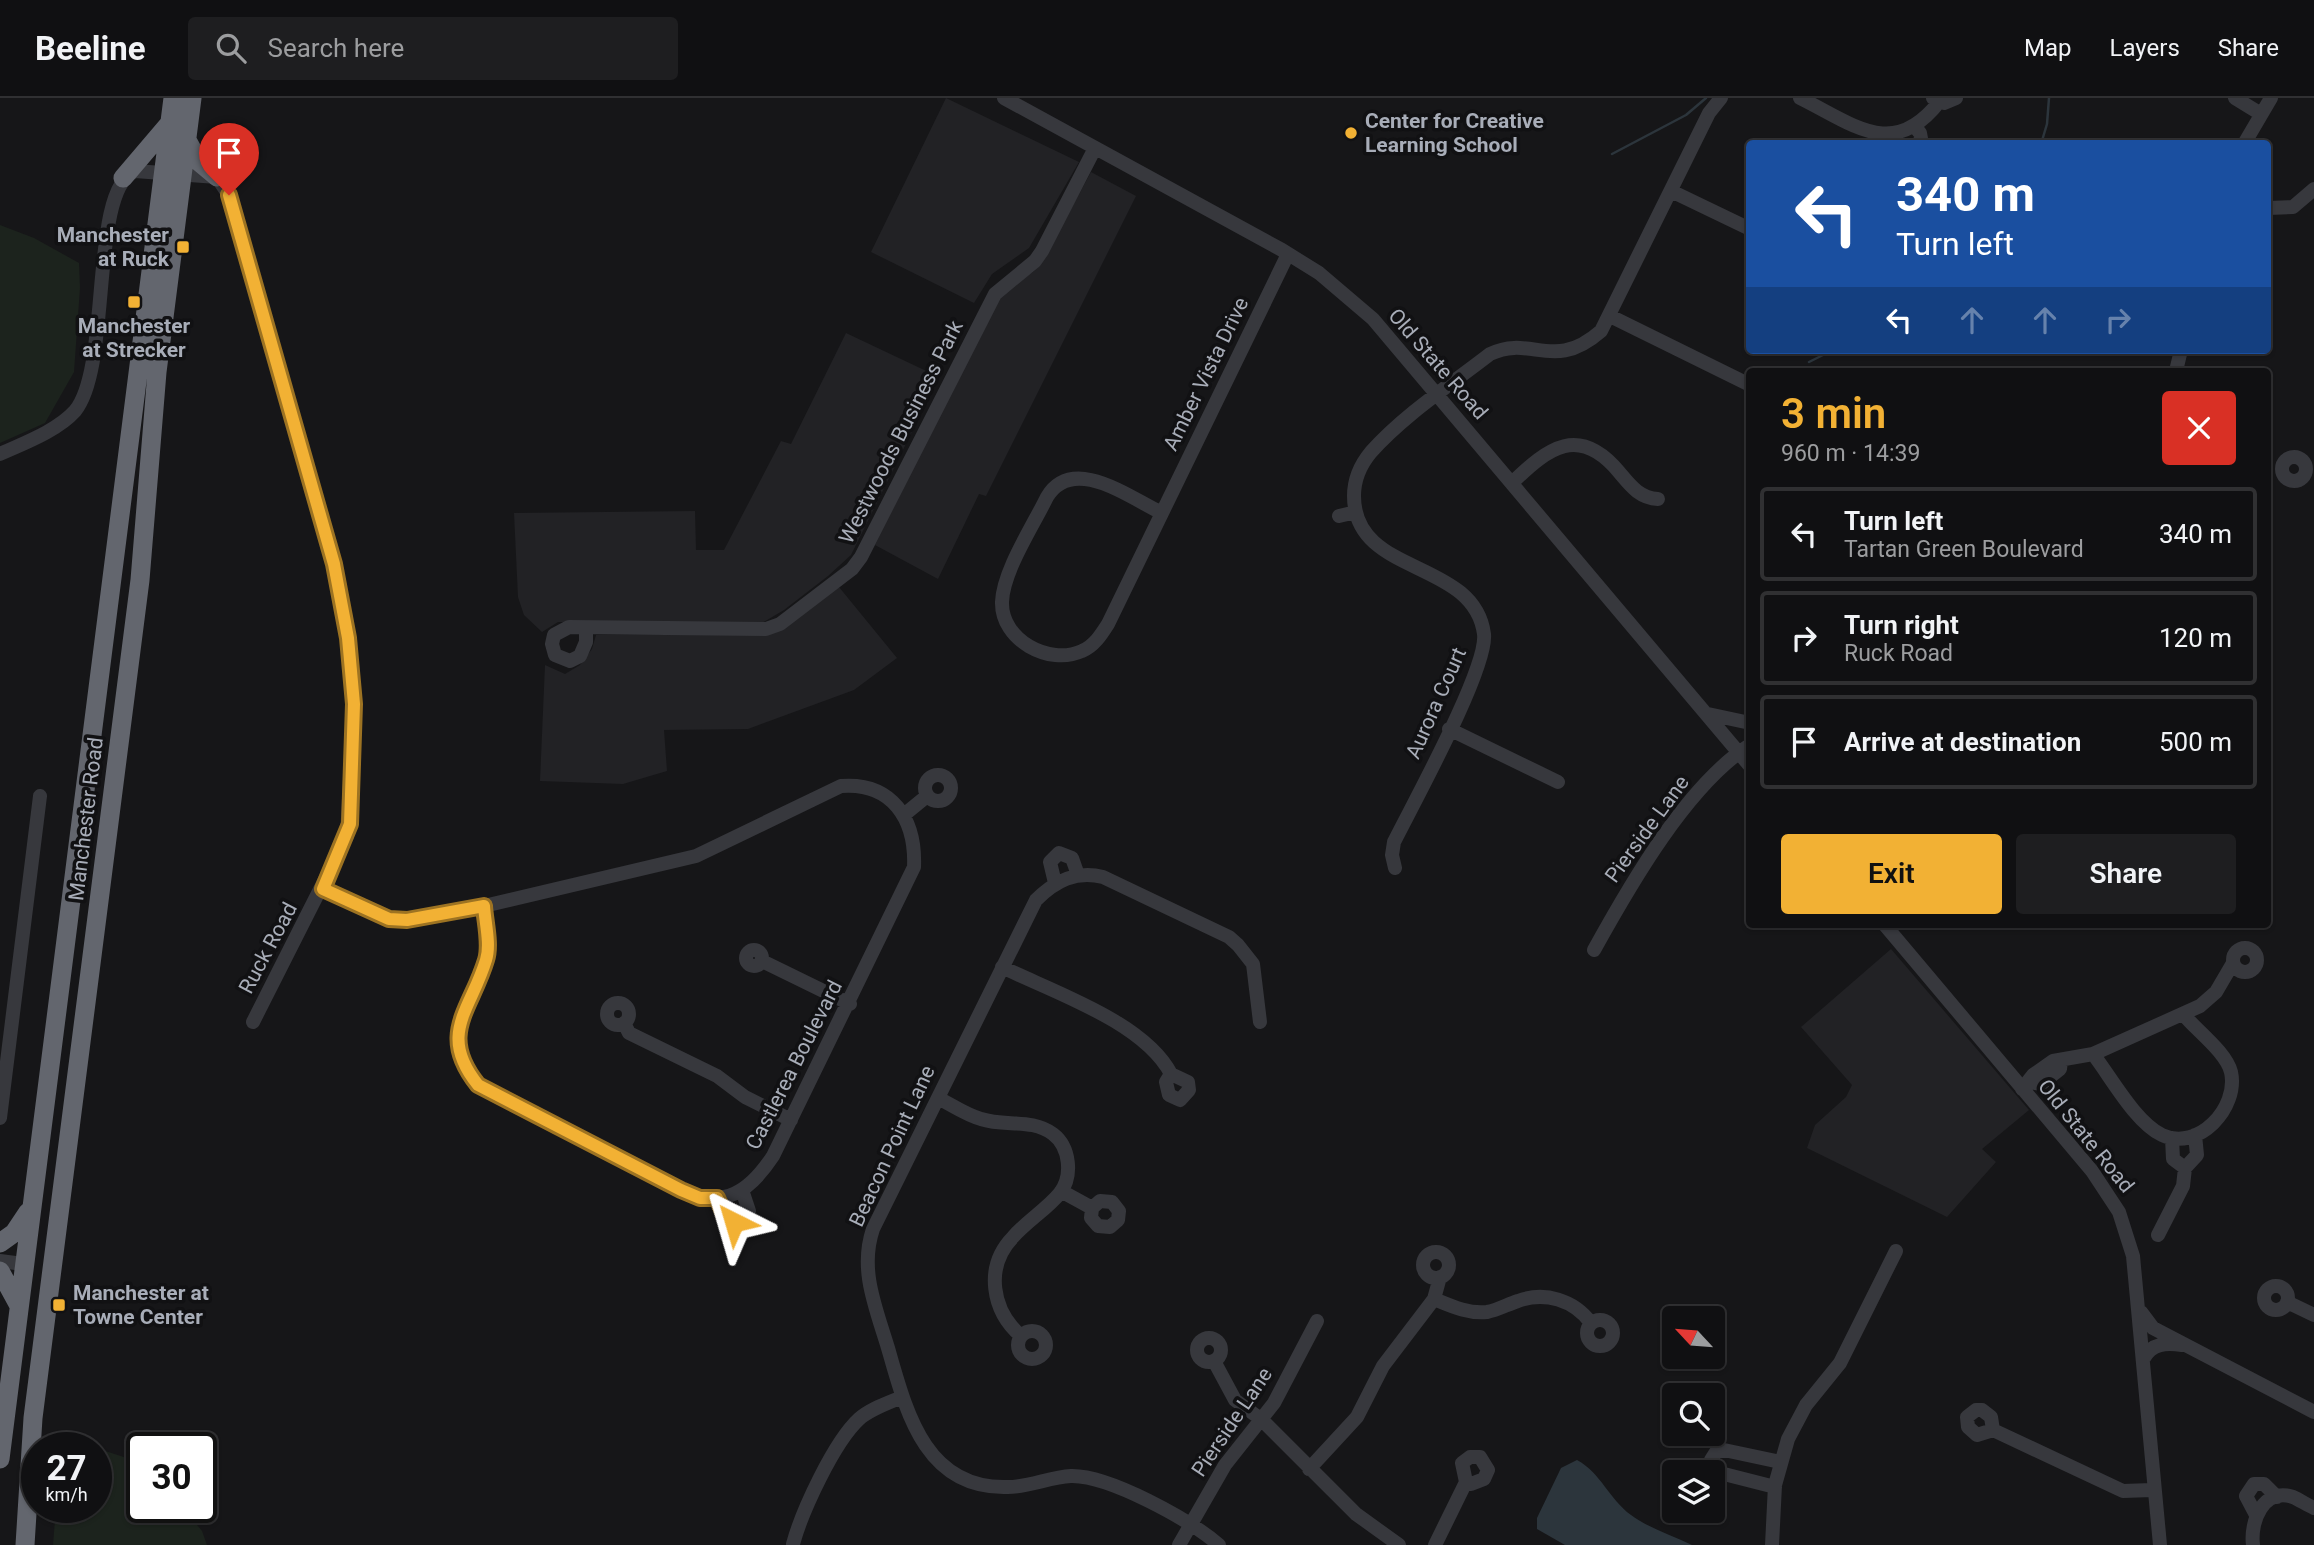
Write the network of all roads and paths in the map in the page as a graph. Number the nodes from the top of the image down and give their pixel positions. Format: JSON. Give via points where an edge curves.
{"nodes":[{"id":1,"x":173,"y":98,"type":"edge"},
{"id":2,"x":192,"y":98,"type":"edge"},
{"id":3,"x":1004,"y":98,"type":"edge"},
{"id":4,"x":1721,"y":98,"type":"edge"},
{"id":5,"x":1800,"y":98,"type":"edge"},
{"id":6,"x":1956,"y":98,"type":"edge"},
{"id":7,"x":2235,"y":98,"type":"edge"},
{"id":8,"x":2271,"y":98,"type":"edge"},
{"id":9,"x":1936,"y":100,"type":"edge"},
{"id":10,"x":2261,"y":114,"type":"junction"},
{"id":11,"x":170,"y":123,"type":"junction"},
{"id":12,"x":1915,"y":127,"type":"junction"},
{"id":13,"x":1893,"y":139,"type":"edge"},
{"id":14,"x":187,"y":140,"type":"junction"},
{"id":15,"x":1921,"y":140,"type":"edge"},
{"id":16,"x":2247,"y":140,"type":"edge"},
{"id":17,"x":1096,"y":148,"type":"junction"},
{"id":18,"x":173,"y":173,"type":"junction"},
{"id":19,"x":217,"y":177,"type":"junction"},
{"id":20,"x":123,"y":178,"type":"junction"},
{"id":21,"x":2314,"y":189,"type":"edge"},
{"id":22,"x":1671,"y":191,"type":"junction"},
{"id":23,"x":2271,"y":208,"type":"edge"},
{"id":24,"x":1746,"y":227,"type":"edge"},
{"id":25,"x":1288,"y":254,"type":"junction"},
{"id":26,"x":1610,"y":316,"type":"junction"},
{"id":27,"x":1746,"y":384,"type":"edge"},
{"id":28,"x":1438,"y":394,"type":"junction"},
{"id":29,"x":0,"y":454,"type":"edge"},
{"id":30,"x":1513,"y":482,"type":"junction"},
{"id":31,"x":1658,"y":499,"type":"dead end"},
{"id":32,"x":1356,"y":512,"type":"junction"},
{"id":33,"x":1162,"y":513,"type":"junction"},
{"id":34,"x":1339,"y":516,"type":"dead end"},
{"id":35,"x":586,"y":629,"type":"dead end"},
{"id":36,"x":1708,"y":714,"type":"junction"},
{"id":37,"x":1746,"y":722,"type":"edge"},
{"id":38,"x":1449,"y":729,"type":"junction"},
{"id":39,"x":1745,"y":748,"type":"edge"},
{"id":40,"x":1558,"y":782,"type":"dead end"},
{"id":41,"x":40,"y":796,"type":"dead end"},
{"id":42,"x":927,"y":796,"type":"dead end"},
{"id":43,"x":905,"y":814,"type":"junction"},
{"id":44,"x":1395,"y":868,"type":"dead end"},
{"id":45,"x":1078,"y":875,"type":"junction"},
{"id":46,"x":1055,"y":883,"type":"junction"},
{"id":47,"x":323,"y":889,"type":"junction"},
{"id":48,"x":484,"y":906,"type":"junction"},
{"id":49,"x":1888,"y":928,"type":"edge"},
{"id":50,"x":1594,"y":950,"type":"dead end"},
{"id":51,"x":762,"y":961,"type":"dead end"},
{"id":52,"x":2233,"y":963,"type":"dead end"},
{"id":53,"x":1002,"y":967,"type":"junction"},
{"id":54,"x":850,"y":1004,"type":"junction"},
{"id":55,"x":2184,"y":1015,"type":"junction"},
{"id":56,"x":253,"y":1021,"type":"dead end"},
{"id":57,"x":624,"y":1023,"type":"dead end"},
{"id":58,"x":1260,"y":1023,"type":"dead end"},
{"id":59,"x":2092,"y":1054,"type":"junction"},
{"id":60,"x":1171,"y":1074,"type":"dead end"},
{"id":61,"x":2026,"y":1085,"type":"junction"},
{"id":62,"x":938,"y":1098,"type":"junction"},
{"id":63,"x":0,"y":1118,"type":"edge"},
{"id":64,"x":791,"y":1119,"type":"junction"},
{"id":65,"x":2195,"y":1135,"type":"junction"},
{"id":66,"x":2172,"y":1138,"type":"junction"},
{"id":67,"x":2185,"y":1168,"type":"junction"},
{"id":68,"x":742,"y":1190,"type":"junction"},
{"id":69,"x":1061,"y":1191,"type":"junction"},
{"id":70,"x":717,"y":1198,"type":"junction"},
{"id":71,"x":31,"y":1208,"type":"junction"},
{"id":72,"x":1092,"y":1208,"type":"dead end"},
{"id":73,"x":2158,"y":1235,"type":"dead end"},
{"id":74,"x":56,"y":1240,"type":"junction"},
{"id":75,"x":0,"y":1245,"type":"edge"},
{"id":76,"x":1896,"y":1251,"type":"dead end"},
{"id":77,"x":26,"y":1259,"type":"junction"},
{"id":78,"x":0,"y":1261,"type":"edge"},
{"id":79,"x":0,"y":1271,"type":"edge"},
{"id":80,"x":1440,"y":1277,"type":"dead end"},
{"id":81,"x":1434,"y":1299,"type":"junction"},
{"id":82,"x":2287,"y":1302,"type":"dead end"},
{"id":83,"x":18,"y":1305,"type":"junction"},
{"id":84,"x":2139,"y":1308,"type":"junction"},
{"id":85,"x":2314,"y":1315,"type":"edge"},
{"id":86,"x":1317,"y":1321,"type":"dead end"},
{"id":87,"x":1591,"y":1323,"type":"dead end"},
{"id":88,"x":45,"y":1325,"type":"junction"},
{"id":89,"x":1021,"y":1336,"type":"dead end"},
{"id":90,"x":2187,"y":1345,"type":"junction"},
{"id":91,"x":2144,"y":1358,"type":"junction"},
{"id":92,"x":1214,"y":1361,"type":"dead end"},
{"id":93,"x":902,"y":1397,"type":"junction"},
{"id":94,"x":2314,"y":1412,"type":"edge"},
{"id":95,"x":1262,"y":1420,"type":"junction"},
{"id":96,"x":1993,"y":1430,"type":"dead end"},
{"id":97,"x":0,"y":1460,"type":"edge"},
{"id":98,"x":1780,"y":1462,"type":"junction"},
{"id":99,"x":1310,"y":1469,"type":"junction"},
{"id":100,"x":1466,"y":1482,"type":"dead end"},
{"id":101,"x":1775,"y":1487,"type":"junction"},
{"id":102,"x":2152,"y":1490,"type":"junction"},
{"id":103,"x":2277,"y":1497,"type":"junction"},
{"id":104,"x":2314,"y":1508,"type":"edge"},
{"id":105,"x":2256,"y":1515,"type":"junction"},
{"id":106,"x":1192,"y":1524,"type":"junction"},
{"id":107,"x":25,"y":1545,"type":"edge"},
{"id":108,"x":794,"y":1545,"type":"edge"},
{"id":109,"x":1179,"y":1545,"type":"edge"},
{"id":110,"x":1219,"y":1545,"type":"edge"},
{"id":111,"x":1399,"y":1545,"type":"edge"},
{"id":112,"x":1435,"y":1545,"type":"edge"},
{"id":113,"x":1772,"y":1545,"type":"edge"},
{"id":114,"x":2160,"y":1545,"type":"edge"},
{"id":115,"x":2253,"y":1545,"type":"edge"}],
"edges":[{"from":1,"to":11,"type":"highway","name":"Manchester Road"},
{"from":2,"to":14,"type":"highway","name":"Manchester Road"},
{"from":3,"to":17,"type":"street","name":"Old State Road"},
{"from":4,"to":22,"type":"street"},
{"from":5,"to":13,"type":"street"},
{"from":6,"to":9,"type":"street","via":[[1949,103]]},
{"from":7,"to":10,"type":"street"},
{"from":8,"to":10,"type":"street"},
{"from":9,"to":12,"type":"street"},
{"from":10,"to":16,"type":"street"},
{"from":11,"to":18,"type":"highway","name":"Manchester Road"},
{"from":11,"to":20,"type":"highway"},
{"from":12,"to":13,"type":"street"},
{"from":12,"to":15,"type":"street"},
{"from":14,"to":18,"type":"highway","name":"Manchester Road"},
{"from":14,"to":19,"type":"highway","via":[[199,162]]},
{"from":17,"to":25,"type":"street","name":"Old State Road"},
{"from":17,"to":35,"type":"street","name":"Westwoods Business Park","via":[[1042,251],[995,294],[852,569],[780,624],[766,629]]},
{"from":18,"to":19,"type":"street"},
{"from":18,"to":20,"type":"street","via":[[135,171]]},
{"from":18,"to":71,"type":"highway","name":"Manchester Road"},
{"from":18,"to":74,"type":"highway","name":"Manchester Road","via":[[140,580]]},
{"from":19,"to":47,"type":"street","name":"Ruck Road","via":[[234,209],[334,564],[348,638],[354,704],[350,824]]},
{"from":20,"to":29,"type":"street","via":[[112,203],[86,392],[67,418]]},
{"from":21,"to":23,"type":"street","via":[[2293,207]]},
{"from":22,"to":24,"type":"street"},
{"from":22,"to":26,"type":"street"},
{"from":25,"to":28,"type":"street","name":"Old State Road","via":[[1351,299]]},
{"from":25,"to":33,"type":"street","name":"Amber Vista Drive"},
{"from":26,"to":27,"type":"street"},
{"from":26,"to":28,"type":"street","via":[[1590,341],[1567,351],[1546,354],[1501,349]]},
{"from":28,"to":30,"type":"street","name":"Old State Road"},
{"from":28,"to":32,"type":"street","via":[[1364,461],[1354,489]]},
{"from":30,"to":31,"type":"street","via":[[1546,452],[1576,446],[1601,454],[1639,493]]},
{"from":30,"to":36,"type":"street","name":"Old State Road"},
{"from":32,"to":34,"type":"street"},
{"from":32,"to":38,"type":"street","name":"Aurora Court","via":[[1363,529],[1380,548],[1460,590],[1477,611],[1484,635],[1482,659]]},
{"from":33,"to":33,"type":"street","name":"Amber Vista Drive","via":[[1108,624],[1093,645],[1073,654],[1052,655],[1012,632],[1002,609],[1005,584],[1057,486],[1071,478],[1090,479]]},
{"from":36,"to":37,"type":"street"},
{"from":36,"to":39,"type":"street","name":"Old State Road"},
{"from":38,"to":40,"type":"street"},
{"from":38,"to":44,"type":"street","name":"Aurora Court","via":[[1394,842]]},
{"from":39,"to":50,"type":"street","name":"Pierside Lane","via":[[1711,777],[1653,852]]},
{"from":41,"to":63,"type":"street"},
{"from":42,"to":43,"type":"street"},
{"from":43,"to":48,"type":"street","via":[[867,787],[841,786],[696,856]]},
{"from":43,"to":54,"type":"street","name":"Castlerea Boulevard","via":[[914,842],[914,867]]},
{"from":45,"to":46,"type":"street","name":"Beacon Point Lane"},
{"from":45,"to":46,"type":"street","via":[[1072,858],[1059,853],[1050,862]]},
{"from":45,"to":58,"type":"street","name":"Beacon Point Lane","via":[[1103,877],[1229,937],[1253,964]]},
{"from":46,"to":53,"type":"street","name":"Beacon Point Lane","via":[[1036,900]]},
{"from":47,"to":48,"type":"street","via":[[389,919]]},
{"from":47,"to":56,"type":"street","name":"Ruck Road"},
{"from":48,"to":70,"type":"street","name":"Castlerea Boulevard","via":[[487,957],[465,1006],[457,1040],[468,1073],[478,1085],[681,1190],[700,1198]]},
{"from":49,"to":61,"type":"street","name":"Old State Road"},
{"from":51,"to":54,"type":"street"},
{"from":52,"to":55,"type":"street","via":[[2209,1000]]},
{"from":53,"to":60,"type":"street","via":[[1127,1027],[1152,1047]]},
{"from":53,"to":62,"type":"street","name":"Beacon Point Lane"},
{"from":54,"to":64,"type":"street","name":"Castlerea Boulevard"},
{"from":55,"to":59,"type":"street"},
{"from":55,"to":65,"type":"street","via":[[2231,1070],[2227,1102],[2208,1129]]},
{"from":57,"to":64,"type":"street","via":[[629,1033]]},
{"from":59,"to":61,"type":"street","via":[[2053,1061]]},
{"from":59,"to":66,"type":"street","via":[[2143,1120]]},
{"from":61,"to":84,"type":"street","name":"Old State Road","via":[[2119,1212],[2133,1256]]},
{"from":62,"to":69,"type":"street","via":[[979,1119],[1036,1125],[1056,1136],[1068,1163]]},
{"from":62,"to":93,"type":"street","name":"Beacon Point Lane","via":[[873,1229],[868,1248],[867,1278]]},
{"from":64,"to":68,"type":"street","name":"Castlerea Boulevard","via":[[758,1179]]},
{"from":65,"to":66,"type":"street"},
{"from":65,"to":67,"type":"street","via":[[2197,1155]]},
{"from":66,"to":67,"type":"street","via":[[2173,1159]]},
{"from":67,"to":73,"type":"street","via":[[2183,1186]]},
{"from":68,"to":70,"type":"street","name":"Castlerea Boulevard"},
{"from":68,"to":70,"type":"street","via":[[749,1211],[740,1222],[726,1218]]},
{"from":69,"to":72,"type":"street"},
{"from":69,"to":89,"type":"street","via":[[1006,1244],[996,1272],[1000,1312]]},
{"from":71,"to":75,"type":"highway"},
{"from":71,"to":77,"type":"highway","name":"Manchester Road"},
{"from":74,"to":77,"type":"highway","via":[[40,1257]]},
{"from":74,"to":88,"type":"highway","name":"Manchester Road"},
{"from":75,"to":77,"type":"street"},
{"from":76,"to":98,"type":"street","via":[[1840,1363],[1796,1422]]},
{"from":77,"to":78,"type":"street"},
{"from":77,"to":83,"type":"highway","name":"Manchester Road"},
{"from":77,"to":88,"type":"highway"},
{"from":79,"to":83,"type":"highway"},
{"from":80,"to":81,"type":"street"},
{"from":81,"to":87,"type":"street","via":[[1462,1310],[1488,1312],[1519,1300],[1545,1297],[1568,1303]]},
{"from":81,"to":99,"type":"street","via":[[1383,1366],[1357,1418]]},
{"from":82,"to":85,"type":"street"},
{"from":83,"to":97,"type":"highway","name":"Manchester Road"},
{"from":84,"to":90,"type":"street","via":[[2153,1328]]},
{"from":84,"to":91,"type":"street","name":"Old State Road"},
{"from":86,"to":95,"type":"street","name":"Pierside Lane"},
{"from":88,"to":107,"type":"highway","name":"Manchester Road","via":[[28,1469]]},
{"from":90,"to":91,"type":"street","via":[[2159,1345],[2149,1349]]},
{"from":90,"to":94,"type":"street"},
{"from":91,"to":102,"type":"street","name":"Old State Road"},
{"from":92,"to":95,"type":"street","via":[[1235,1400]]},
{"from":93,"to":106,"type":"street","name":"Beacon Point Lane","via":[[921,1442],[940,1463],[967,1479],[1009,1488],[1072,1476],[1097,1479]]},
{"from":93,"to":108,"type":"street","via":[[866,1413],[846,1433],[800,1516]]},
{"from":95,"to":99,"type":"street"},
{"from":95,"to":106,"type":"street","name":"Pierside Lane","via":[[1225,1465]]},
{"from":96,"to":102,"type":"street","via":[[2123,1491]]},
{"from":98,"to":101,"type":"street"},
{"from":98,"to":101,"type":"street","via":[[1724,1450],[1711,1460],[1720,1473]]},
{"from":99,"to":111,"type":"street","via":[[1356,1514]]},
{"from":100,"to":112,"type":"street"},
{"from":101,"to":113,"type":"street"},
{"from":102,"to":114,"type":"street","name":"Old State Road"},
{"from":103,"to":104,"type":"street","via":[[2293,1497]]},
{"from":103,"to":105,"type":"street"},
{"from":103,"to":105,"type":"street","via":[[2266,1486],[2254,1484],[2246,1496]]},
{"from":105,"to":115,"type":"street"},
{"from":106,"to":109,"type":"street","name":"Pierside Lane"},
{"from":106,"to":110,"type":"street","name":"Beacon Point Lane"}]}
